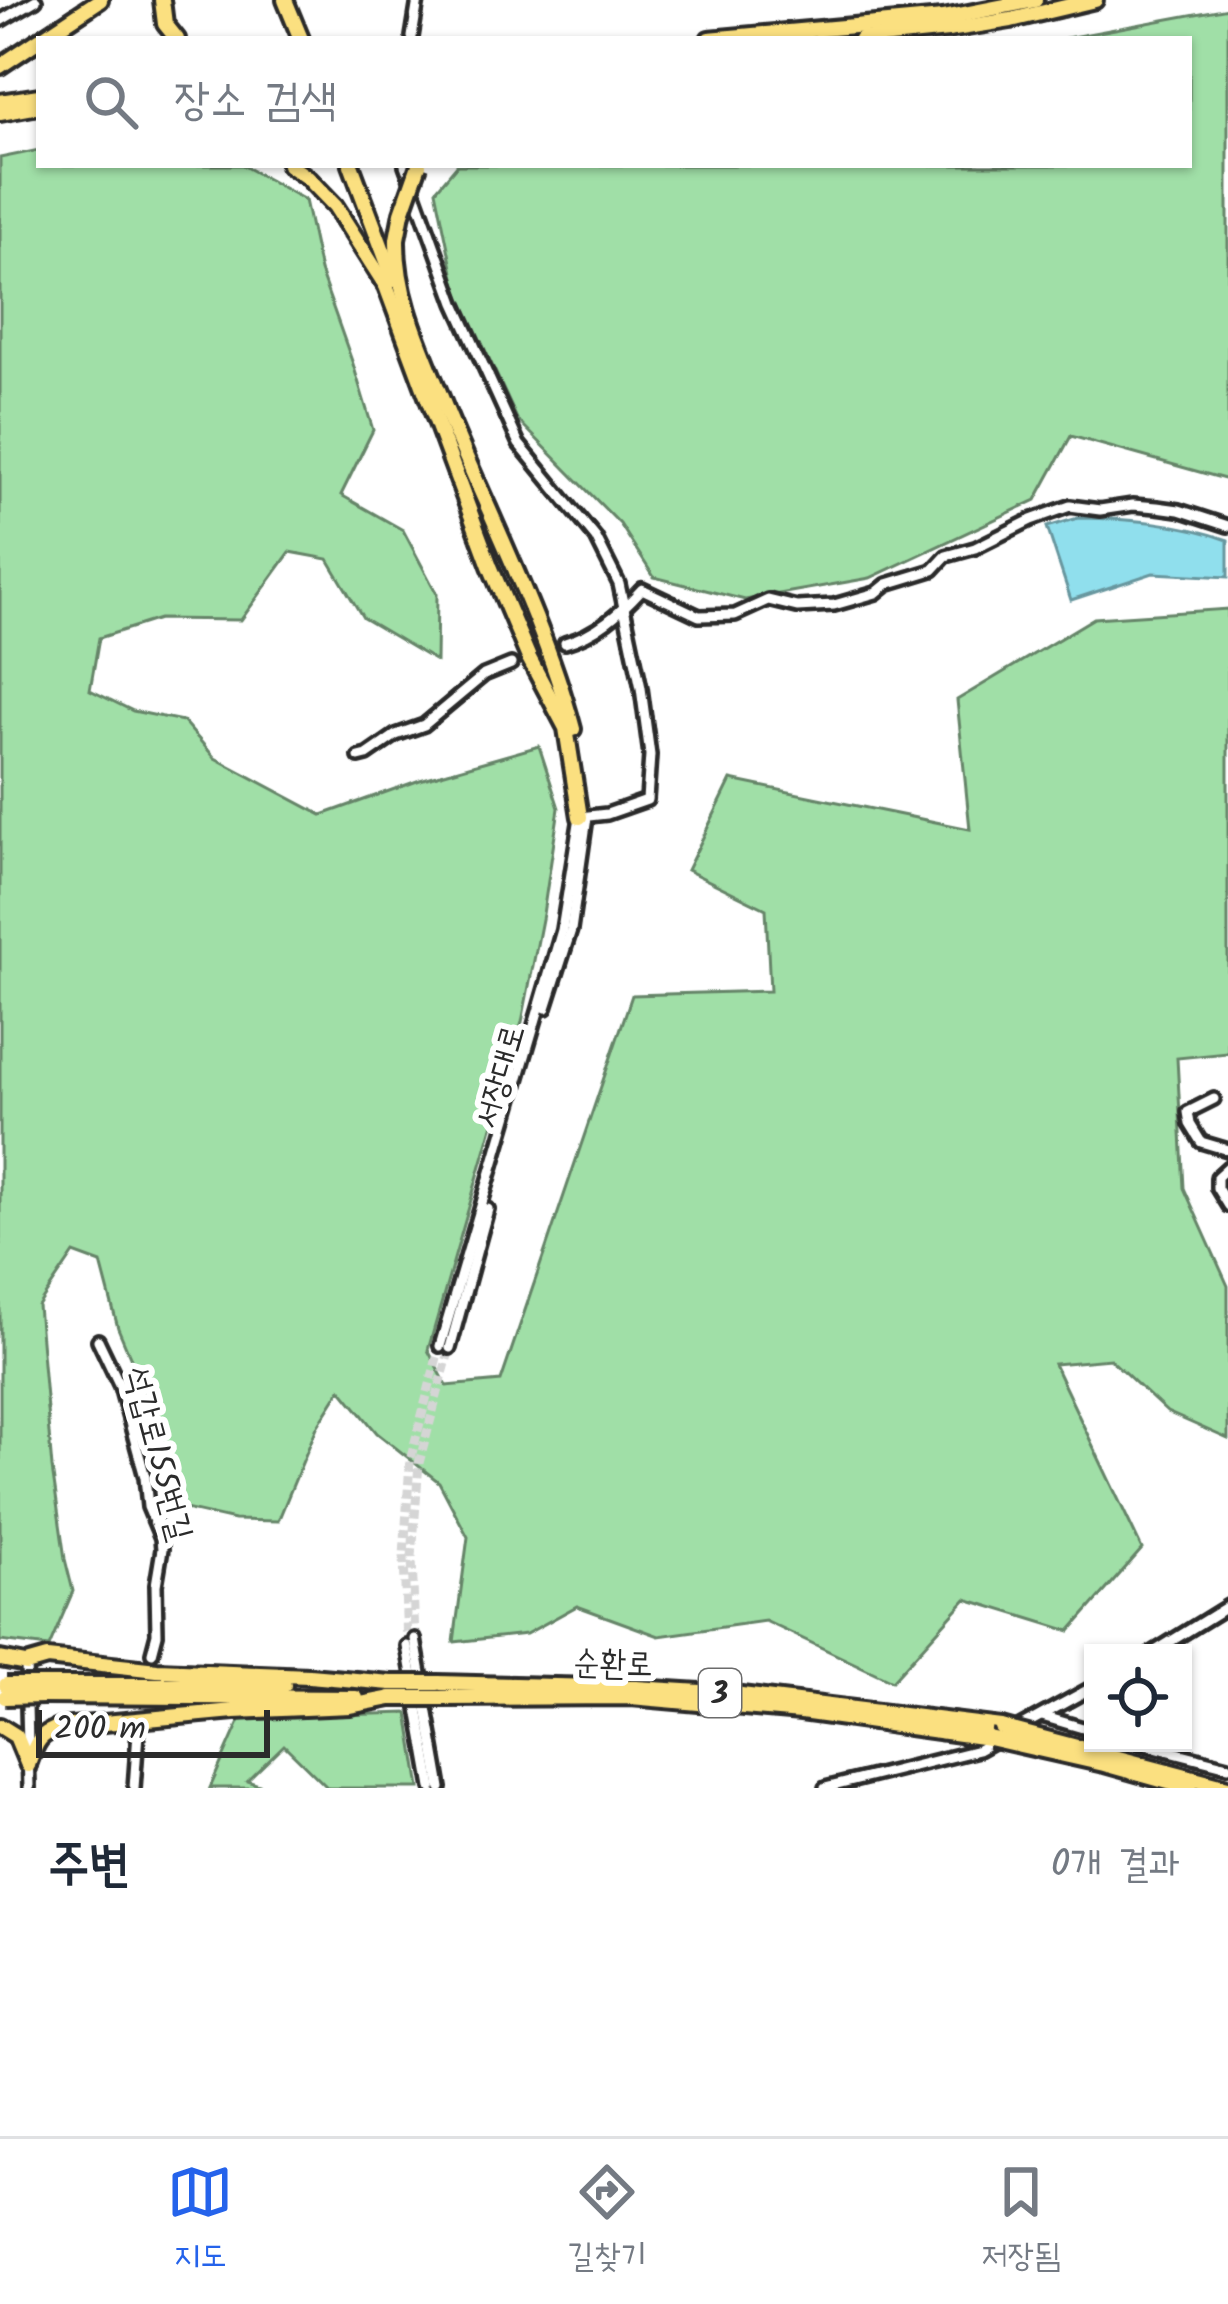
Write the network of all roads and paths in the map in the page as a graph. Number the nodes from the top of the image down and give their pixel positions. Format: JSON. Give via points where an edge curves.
{"nodes":[{"id":1,"x":36,"y":0,"type":"edge"},
{"id":2,"x":100,"y":0,"type":"edge"},
{"id":3,"x":161,"y":0,"type":"edge"},
{"id":4,"x":276,"y":0,"type":"edge"},
{"id":5,"x":285,"y":0,"type":"edge"},
{"id":6,"x":418,"y":0,"type":"edge"},
{"id":7,"x":1035,"y":0,"type":"edge"},
{"id":8,"x":1095,"y":0,"type":"edge"},
{"id":9,"x":0,"y":21,"type":"edge"},
{"id":10,"x":46,"y":36,"type":"edge"},
{"id":11,"x":175,"y":36,"type":"edge"},
{"id":12,"x":290,"y":36,"type":"edge"},
{"id":13,"x":300,"y":36,"type":"edge"},
{"id":14,"x":412,"y":36,"type":"edge"},
{"id":15,"x":741,"y":36,"type":"edge"},
{"id":16,"x":885,"y":36,"type":"edge"},
{"id":17,"x":36,"y":43,"type":"edge"},
{"id":18,"x":0,"y":66,"type":"edge"},
{"id":19,"x":36,"y":96,"type":"edge"},
{"id":20,"x":0,"y":102,"type":"edge"},
{"id":21,"x":36,"y":109,"type":"edge"},
{"id":22,"x":0,"y":113,"type":"edge"},
{"id":23,"x":293,"y":168,"type":"edge"},
{"id":24,"x":342,"y":168,"type":"edge"},
{"id":25,"x":352,"y":168,"type":"edge"},
{"id":26,"x":405,"y":168,"type":"edge"},
{"id":27,"x":418,"y":168,"type":"edge"},
{"id":28,"x":386,"y":286,"type":"junction"},
{"id":29,"x":410,"y":318,"type":"junction"},
{"id":30,"x":1228,"y":526,"type":"edge"},
{"id":31,"x":625,"y":608,"type":"junction"},
{"id":32,"x":565,"y":644,"type":"tunnel mouth"},
{"id":33,"x":511,"y":664,"type":"tunnel mouth"},
{"id":34,"x":359,"y":757,"type":"dead end"},
{"id":35,"x":583,"y":817,"type":"junction"},
{"id":36,"x":1214,"y":1099,"type":"dead end"},
{"id":37,"x":1228,"y":1150,"type":"edge"},
{"id":38,"x":1228,"y":1167,"type":"edge"},
{"id":39,"x":1228,"y":1206,"type":"edge"},
{"id":40,"x":98,"y":1340,"type":"dead end"},
{"id":41,"x":445,"y":1347,"type":"tunnel mouth"},
{"id":42,"x":1228,"y":1606,"type":"edge"},
{"id":43,"x":411,"y":1642,"type":"tunnel mouth"},
{"id":44,"x":1167,"y":1644,"type":"edge"},
{"id":45,"x":152,"y":1653,"type":"dead end"},
{"id":46,"x":0,"y":1659,"type":"edge"},
{"id":47,"x":26,"y":1664,"type":"junction"},
{"id":48,"x":3,"y":1691,"type":"edge"},
{"id":49,"x":391,"y":1691,"type":"junction"},
{"id":50,"x":1084,"y":1692,"type":"edge"},
{"id":51,"x":1042,"y":1716,"type":"junction"},
{"id":52,"x":0,"y":1726,"type":"edge"},
{"id":53,"x":1084,"y":1728,"type":"edge"},
{"id":54,"x":995,"y":1732,"type":"junction"},
{"id":55,"x":138,"y":1733,"type":"tunnel mouth"},
{"id":56,"x":1174,"y":1752,"type":"edge"},
{"id":57,"x":28,"y":1765,"type":"junction"},
{"id":58,"x":1228,"y":1766,"type":"edge"},
{"id":59,"x":1228,"y":1786,"type":"edge"},
{"id":60,"x":29,"y":1788,"type":"edge"},
{"id":61,"x":134,"y":1788,"type":"edge"},
{"id":62,"x":436,"y":1788,"type":"edge"},
{"id":63,"x":825,"y":1788,"type":"edge"},
{"id":64,"x":1190,"y":1788,"type":"edge"}],
"edges":[{"from":1,"to":9,"type":"street"},
{"from":2,"to":10,"type":"highway"},
{"from":3,"to":11,"type":"highway"},
{"from":4,"to":12,"type":"highway"},
{"from":5,"to":13,"type":"highway"},
{"from":6,"to":14,"type":"street"},
{"from":7,"to":15,"type":"highway"},
{"from":8,"to":16,"type":"highway"},
{"from":17,"to":18,"type":"highway"},
{"from":19,"to":20,"type":"highway"},
{"from":21,"to":22,"type":"highway"},
{"from":23,"to":28,"type":"highway","via":[[335,206]]},
{"from":24,"to":28,"type":"highway"},
{"from":25,"to":29,"type":"highway"},
{"from":26,"to":31,"type":"street","via":[[495,395],[520,444],[596,538]]},
{"from":27,"to":29,"type":"highway","bridge":true,"via":[[398,239]]},
{"from":28,"to":35,"type":"highway","via":[[490,566],[566,728]]},
{"from":29,"to":35,"type":"highway","via":[[550,653],[573,726]]},
{"from":30,"to":31,"type":"street","via":[[1157,507],[1070,506],[946,556],[933,570],[834,604],[768,600],[735,615],[699,616],[642,589]]},
{"from":31,"to":32,"type":"street"},
{"from":31,"to":35,"type":"street","via":[[650,755],[647,800]]},
{"from":33,"to":34,"type":"street","via":[[484,675],[424,725]]},
{"from":35,"to":41,"type":"street","name":"서장대로","via":[[562,930]]},
{"from":36,"to":37,"type":"street","via":[[1188,1112],[1190,1124],[1201,1142]]},
{"from":38,"to":39,"type":"street","via":[[1217,1188]]},
{"from":40,"to":45,"type":"street","name":"석갑로155번길","via":[[120,1386],[161,1538]]},
{"from":42,"to":44,"type":"street"},
{"from":43,"to":62,"type":"street"},
{"from":46,"to":47,"type":"highway"},
{"from":47,"to":49,"type":"highway","via":[[46,1658],[309,1676]]},
{"from":47,"to":57,"type":"street"},
{"from":48,"to":49,"type":"highway","number":"3","bridge":true},
{"from":49,"to":54,"type":"highway","name":"순환로","number":"3","bridge":true,"via":[[632,1697]]},
{"from":49,"to":57,"type":"highway","via":[[350,1706],[61,1726],[46,1731]]},
{"from":50,"to":51,"type":"street"},
{"from":51,"to":53,"type":"street"},
{"from":51,"to":63,"type":"street","via":[[978,1750]]},
{"from":52,"to":57,"type":"highway","via":[[16,1736]]},
{"from":54,"to":59,"type":"highway","number":"3","bridge":true},
{"from":54,"to":64,"type":"highway","number":"3","bridge":true},
{"from":55,"to":61,"type":"street"},
{"from":56,"to":58,"type":"street"},
{"from":57,"to":60,"type":"street"}]}
